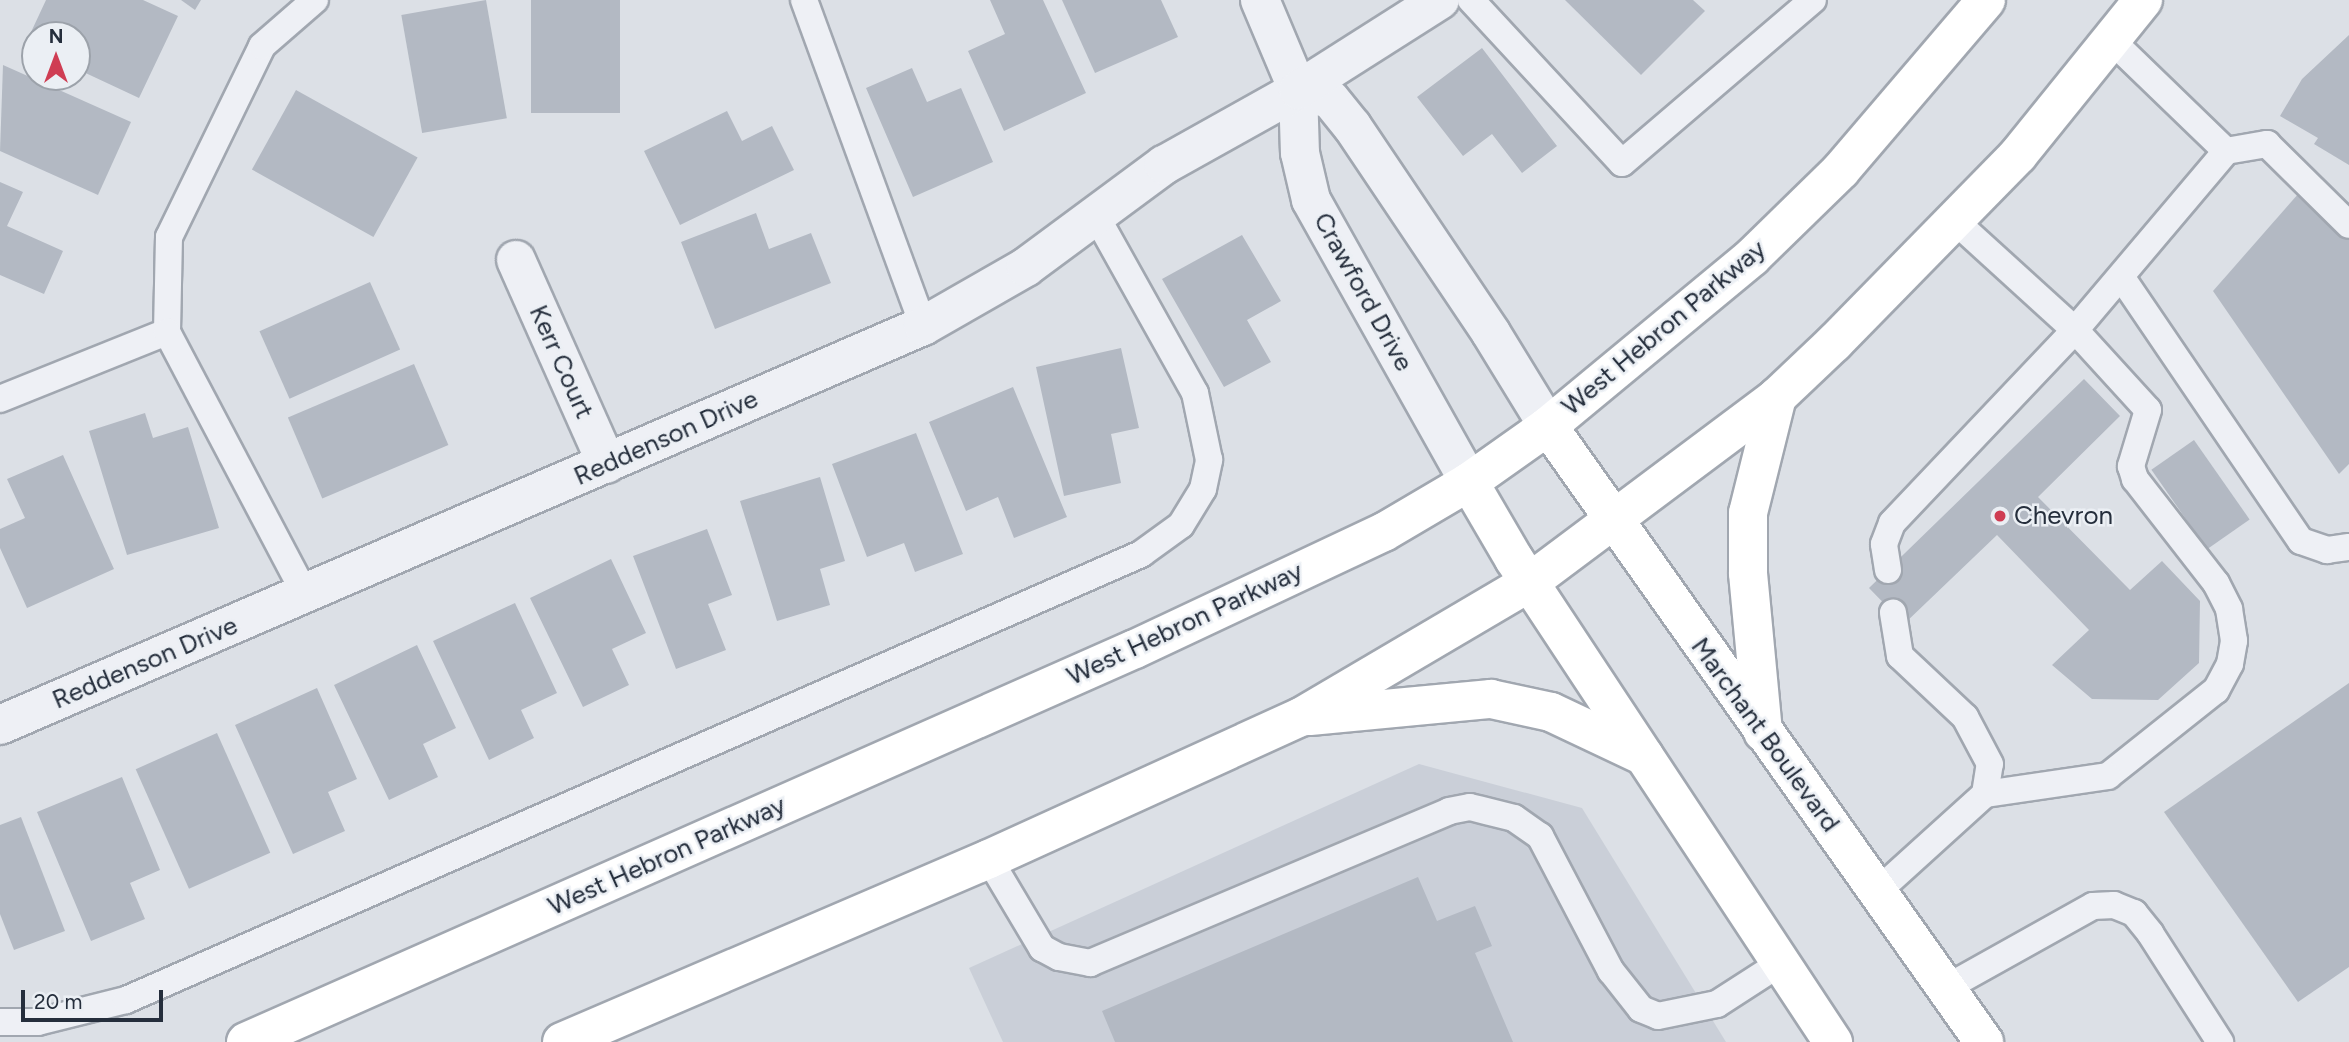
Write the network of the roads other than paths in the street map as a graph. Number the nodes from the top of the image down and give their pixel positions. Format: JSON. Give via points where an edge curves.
{"nodes":[{"id":1,"x":315,"y":0,"type":"edge"},
{"id":2,"x":804,"y":0,"type":"edge"},
{"id":3,"x":1260,"y":0,"type":"edge"},
{"id":4,"x":1440,"y":0,"type":"edge"},
{"id":5,"x":1471,"y":0,"type":"edge"},
{"id":6,"x":1813,"y":0,"type":"edge"},
{"id":7,"x":1986,"y":0,"type":"edge"},
{"id":8,"x":2143,"y":0,"type":"edge"},
{"id":9,"x":2113,"y":42,"type":"junction"},
{"id":10,"x":1298,"y":90,"type":"junction"},
{"id":11,"x":2226,"y":152,"type":"junction"},
{"id":12,"x":1097,"y":218,"type":"junction"},
{"id":13,"x":1954,"y":220,"type":"junction"},
{"id":14,"x":2349,"y":225,"type":"edge"},
{"id":15,"x":516,"y":260,"type":"dead end"},
{"id":16,"x":2122,"y":278,"type":"junction"},
{"id":17,"x":923,"y":326,"type":"junction"},
{"id":18,"x":2075,"y":330,"type":"junction"},
{"id":19,"x":166,"y":332,"type":"junction"},
{"id":20,"x":1777,"y":397,"type":"junction"},
{"id":21,"x":0,"y":400,"type":"edge"},
{"id":22,"x":1548,"y":426,"type":"junction"},
{"id":23,"x":607,"y":464,"type":"junction"},
{"id":24,"x":1469,"y":482,"type":"junction"},
{"id":25,"x":1613,"y":523,"type":"junction"},
{"id":26,"x":2349,"y":547,"type":"edge"},
{"id":27,"x":1888,"y":570,"type":"dead end"},
{"id":28,"x":1530,"y":582,"type":"junction"},
{"id":29,"x":305,"y":594,"type":"junction"},
{"id":30,"x":1893,"y":613,"type":"dead end"},
{"id":31,"x":1301,"y":717,"type":"junction"},
{"id":32,"x":0,"y":725,"type":"edge"},
{"id":33,"x":1763,"y":732,"type":"junction"},
{"id":34,"x":1644,"y":756,"type":"junction"},
{"id":35,"x":1985,"y":794,"type":"junction"},
{"id":36,"x":989,"y":859,"type":"junction"},
{"id":37,"x":1878,"y":891,"type":"junction"},
{"id":38,"x":1779,"y":964,"type":"junction"},
{"id":39,"x":1946,"y":988,"type":"junction"},
{"id":40,"x":0,"y":1022,"type":"edge"},
{"id":41,"x":246,"y":1042,"type":"edge"},
{"id":42,"x":562,"y":1042,"type":"edge"},
{"id":43,"x":1833,"y":1042,"type":"edge"},
{"id":44,"x":1984,"y":1042,"type":"edge"},
{"id":45,"x":2220,"y":1042,"type":"edge"}],
"edges":[{"from":1,"to":19,"type":"lane","via":[[262,46],[169,237]]},
{"from":2,"to":17,"type":"lane"},
{"from":3,"to":10,"type":"street","name":"Crawford Drive"},
{"from":4,"to":10,"type":"street","name":"Reddenson Drive"},
{"from":5,"to":6,"type":"lane","via":[[1622,163]]},
{"from":7,"to":22,"type":"main road","name":"West Hebron Parkway","via":[[1841,170],[1752,257]]},
{"from":8,"to":9,"type":"main road"},
{"from":9,"to":11,"type":"lane"},
{"from":9,"to":13,"type":"main road","via":[[2018,155]]},
{"from":10,"to":12,"type":"street","name":"Reddenson Drive","via":[[1164,165]]},
{"from":10,"to":22,"type":"street","via":[[1330,99],[1352,126],[1491,332]]},
{"from":10,"to":24,"type":"street","name":"Crawford Drive","via":[[1300,153],[1311,200]]},
{"from":11,"to":14,"type":"lane","via":[[2267,144]]},
{"from":11,"to":16,"type":"lane"},
{"from":12,"to":17,"type":"street","name":"Reddenson Drive","via":[[1026,267]]},
{"from":12,"to":40,"type":"lane","via":[[1195,393],[1209,460],[1203,489],[1181,525],[1141,554],[125,1000],[38,1022]]},
{"from":13,"to":18,"type":"lane"},
{"from":13,"to":20,"type":"main road"},
{"from":15,"to":23,"type":"street","name":"Kerr Court"},
{"from":16,"to":18,"type":"lane"},
{"from":16,"to":26,"type":"lane","via":[[2301,541],[2327,551]]},
{"from":17,"to":23,"type":"street","name":"Reddenson Drive"},
{"from":18,"to":27,"type":"lane","via":[[1892,523],[1884,544]]},
{"from":18,"to":35,"type":"lane","via":[[2148,410],[2131,466],[2149,498],[2217,583],[2229,609],[2234,641],[2230,664],[2217,690],[2108,776]]},
{"from":19,"to":21,"type":"lane"},
{"from":19,"to":29,"type":"lane"},
{"from":20,"to":25,"type":"main road"},
{"from":20,"to":33,"type":"main road","via":[[1748,513],[1748,573]]},
{"from":22,"to":24,"type":"main road","name":"West Hebron Parkway"},
{"from":22,"to":25,"type":"main road","name":"Marchant Boulevard"},
{"from":23,"to":29,"type":"street","name":"Reddenson Drive"},
{"from":24,"to":28,"type":"main road"},
{"from":24,"to":41,"type":"main road","name":"West Hebron Parkway","via":[[1384,532],[1135,649]]},
{"from":25,"to":28,"type":"main road"},
{"from":25,"to":33,"type":"main road","name":"Marchant Boulevard"},
{"from":28,"to":31,"type":"main road"},
{"from":28,"to":34,"type":"main road"},
{"from":29,"to":32,"type":"street","name":"Reddenson Drive"},
{"from":30,"to":35,"type":"lane","via":[[1900,656],[1965,718],[1990,764]]},
{"from":31,"to":34,"type":"main road","via":[[1491,699],[1551,712]]},
{"from":31,"to":36,"type":"main road"},
{"from":33,"to":37,"type":"main road","name":"Marchant Boulevard"},
{"from":34,"to":38,"type":"main road"},
{"from":35,"to":37,"type":"lane"},
{"from":36,"to":38,"type":"lane","via":[[1042,948],[1059,957],[1090,963],[1449,811],[1470,807],[1514,818],[1539,836],[1611,971],[1641,1009],[1658,1016],[1717,1004]]},
{"from":36,"to":42,"type":"main road"},
{"from":37,"to":39,"type":"main road","name":"Marchant Boulevard"},
{"from":38,"to":43,"type":"main road"},
{"from":39,"to":44,"type":"main road","name":"Marchant Boulevard"},
{"from":39,"to":45,"type":"lane","via":[[2093,906],[2114,905],[2134,914],[2150,933]]}]}
